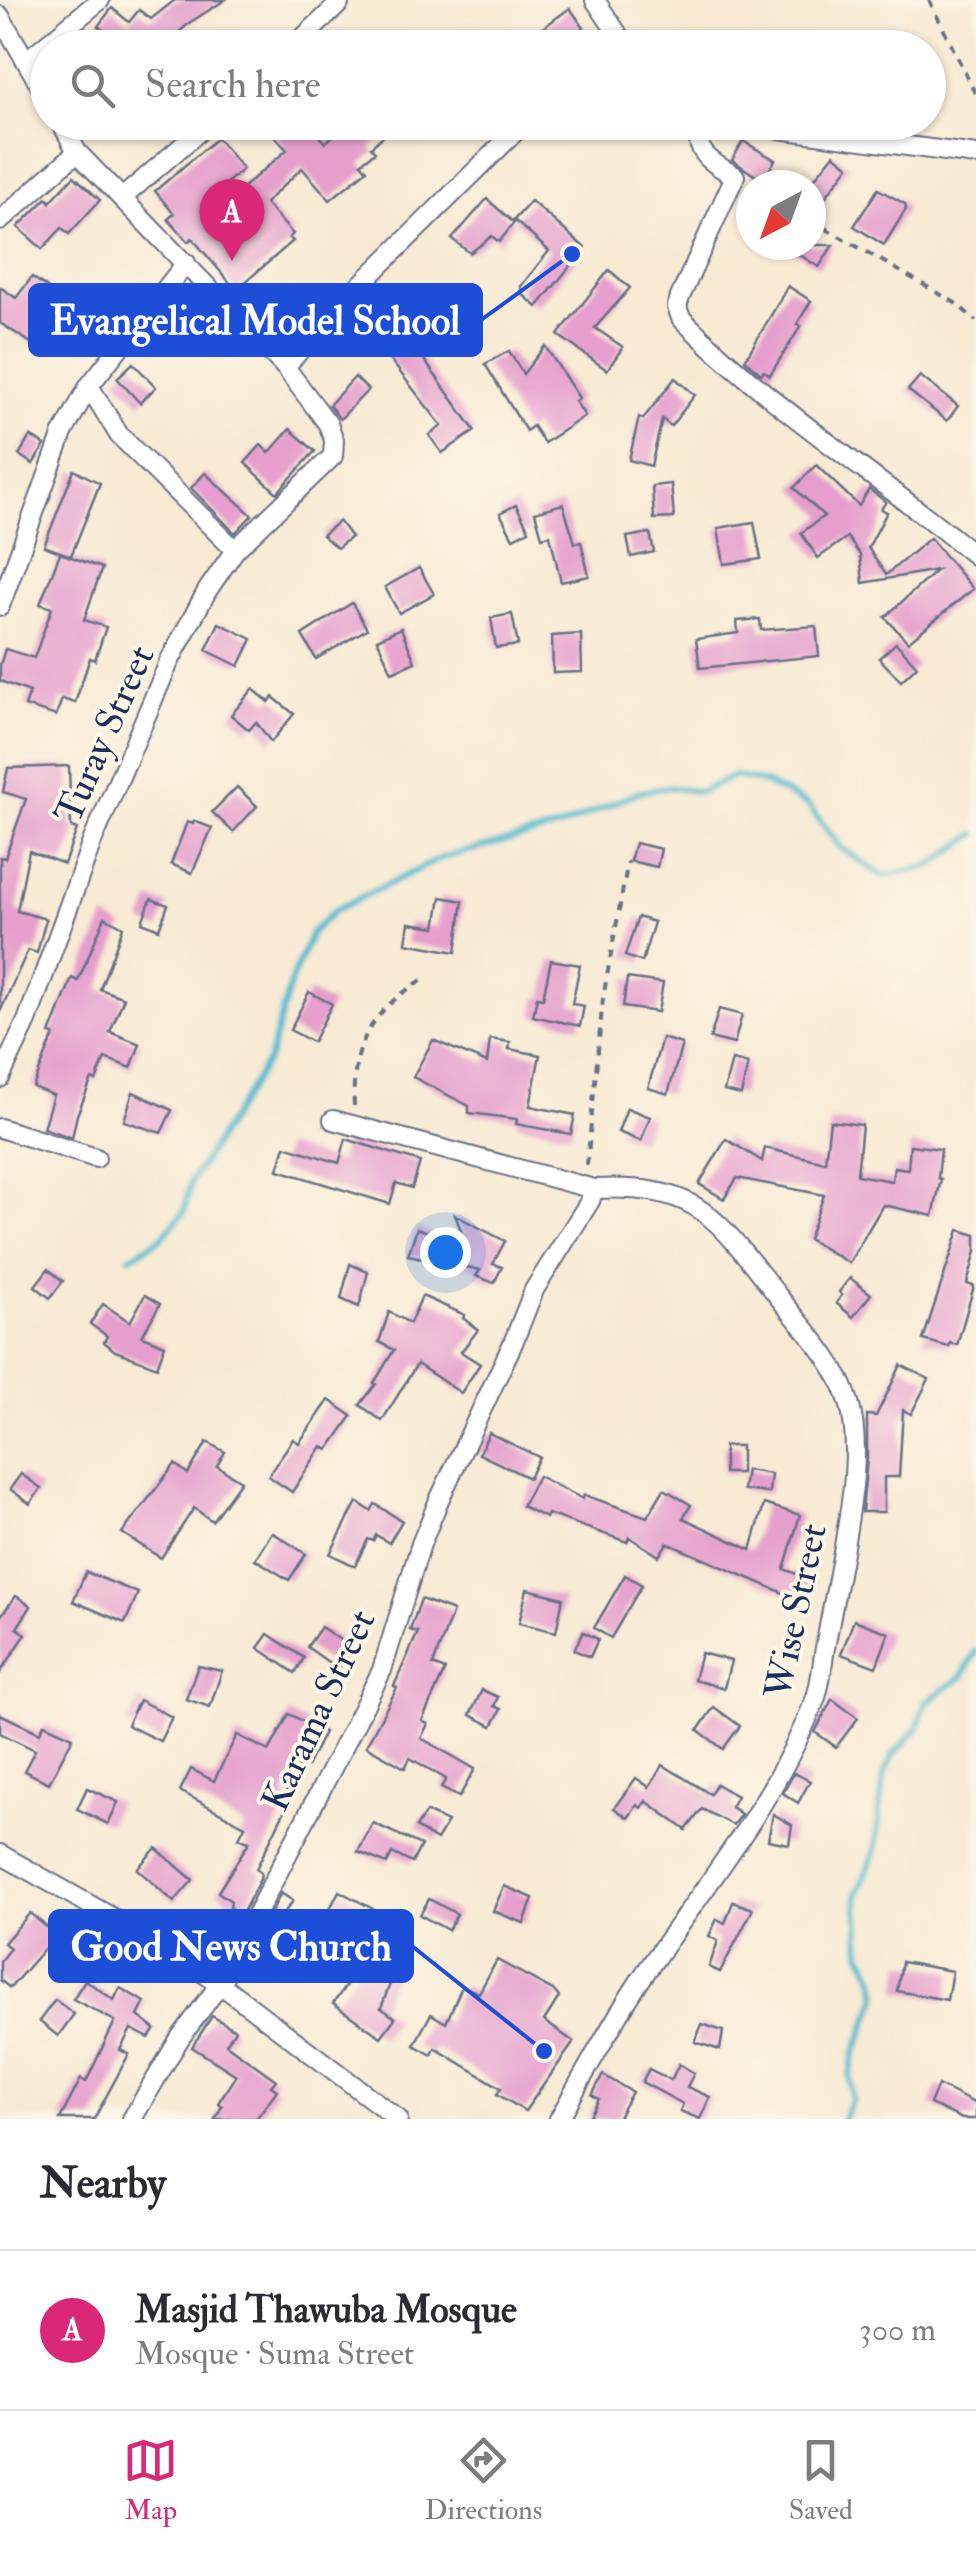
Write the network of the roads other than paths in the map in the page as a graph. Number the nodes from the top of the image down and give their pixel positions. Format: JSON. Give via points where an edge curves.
{"nodes":[{"id":1,"x":100,"y":0,"type":"edge"},
{"id":2,"x":594,"y":0,"type":"edge"},
{"id":3,"x":339,"y":4,"type":"dead end"},
{"id":4,"x":0,"y":16,"type":"edge"},
{"id":5,"x":64,"y":30,"type":"edge"},
{"id":6,"x":311,"y":30,"type":"edge"},
{"id":7,"x":615,"y":30,"type":"edge"},
{"id":8,"x":30,"y":58,"type":"edge"},
{"id":9,"x":26,"y":61,"type":"junction"},
{"id":10,"x":30,"y":68,"type":"edge"},
{"id":11,"x":71,"y":140,"type":"edge"},
{"id":12,"x":189,"y":140,"type":"edge"},
{"id":13,"x":507,"y":140,"type":"edge"},
{"id":14,"x":698,"y":140,"type":"edge"},
{"id":15,"x":862,"y":140,"type":"edge"},
{"id":16,"x":77,"y":152,"type":"junction"},
{"id":17,"x":976,"y":155,"type":"edge"},
{"id":18,"x":122,"y":198,"type":"junction"},
{"id":19,"x":0,"y":220,"type":"edge"},
{"id":20,"x":186,"y":263,"type":"junction"},
{"id":21,"x":285,"y":367,"type":"junction"},
{"id":22,"x":89,"y":386,"type":"junction"},
{"id":23,"x":235,"y":550,"type":"junction"},
{"id":24,"x":976,"y":556,"type":"edge"},
{"id":25,"x":0,"y":606,"type":"edge"},
{"id":26,"x":0,"y":1078,"type":"edge"},
{"id":27,"x":333,"y":1120,"type":"dead end"},
{"id":28,"x":0,"y":1128,"type":"edge"},
{"id":29,"x":96,"y":1158,"type":"dead end"},
{"id":30,"x":594,"y":1189,"type":"junction"},
{"id":31,"x":0,"y":1854,"type":"edge"},
{"id":32,"x":220,"y":1984,"type":"junction"},
{"id":33,"x":132,"y":2119,"type":"edge"},
{"id":34,"x":398,"y":2119,"type":"edge"},
{"id":35,"x":559,"y":2119,"type":"edge"}],
"edges":[{"from":1,"to":5,"type":"street"},
{"from":2,"to":7,"type":"street"},
{"from":3,"to":6,"type":"street"},
{"from":4,"to":9,"type":"street"},
{"from":8,"to":9,"type":"street"},
{"from":9,"to":10,"type":"street"},
{"from":11,"to":16,"type":"street"},
{"from":12,"to":18,"type":"street"},
{"from":13,"to":21,"type":"street"},
{"from":14,"to":24,"type":"street","via":[[706,158],[735,176],[680,296],[681,318],[739,374]]},
{"from":15,"to":17,"type":"street"},
{"from":16,"to":18,"type":"street"},
{"from":16,"to":19,"type":"street"},
{"from":18,"to":20,"type":"street"},
{"from":20,"to":21,"type":"street"},
{"from":20,"to":22,"type":"street"},
{"from":21,"to":23,"type":"street","name":"Turay Street","via":[[328,424],[333,456]]},
{"from":22,"to":23,"type":"street","via":[[119,435]]},
{"from":22,"to":25,"type":"street","via":[[63,434]]},
{"from":23,"to":26,"type":"street","name":"Turay Street","via":[[170,660]]},
{"from":27,"to":30,"type":"street","name":"Wise Street"},
{"from":28,"to":29,"type":"street"},
{"from":30,"to":32,"type":"street","name":"Karama Street","via":[[534,1290],[438,1500],[382,1670]]},
{"from":30,"to":35,"type":"street","name":"Wise Street","via":[[662,1191],[704,1210],[834,1368],[854,1434],[849,1516],[816,1696],[788,1760],[640,1980]]},
{"from":31,"to":32,"type":"street"},
{"from":32,"to":33,"type":"street","name":"Karama Street"},
{"from":32,"to":34,"type":"street"}]}
